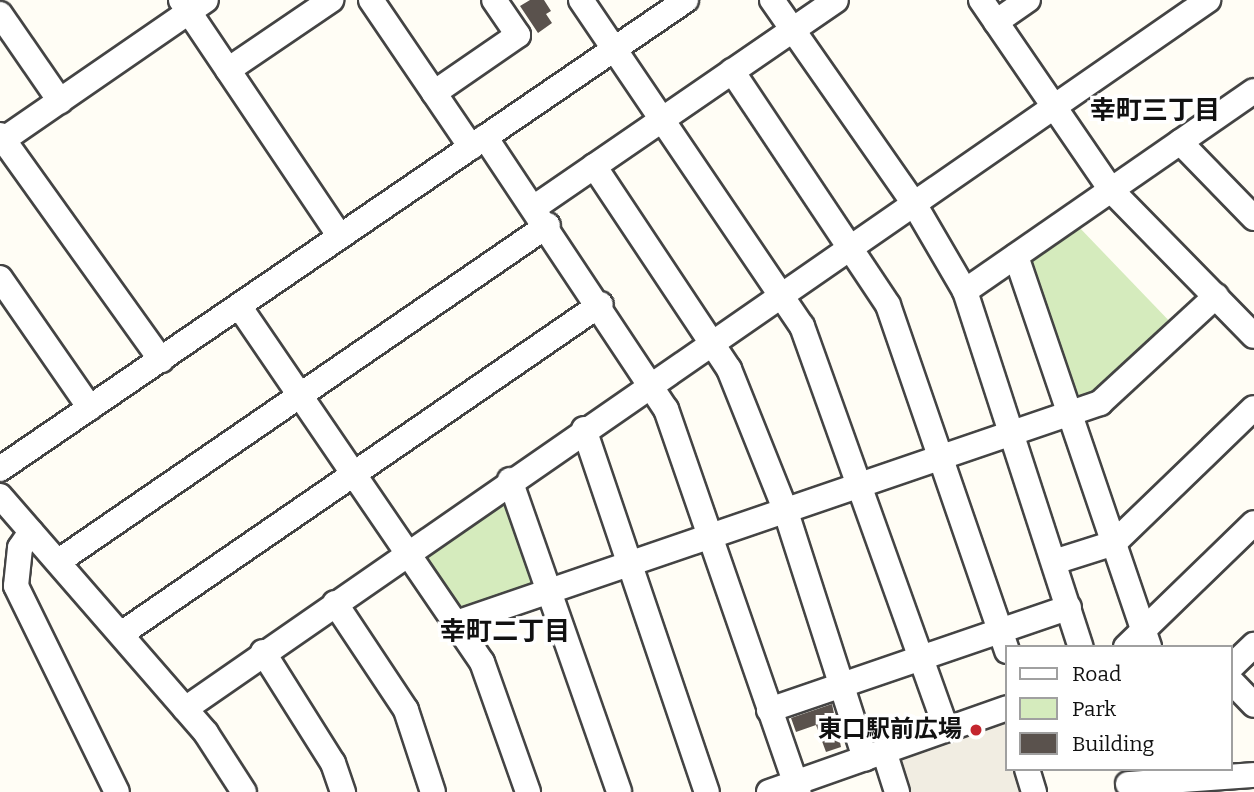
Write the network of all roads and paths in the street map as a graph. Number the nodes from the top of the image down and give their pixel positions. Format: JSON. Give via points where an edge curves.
{"nodes":[{"id":1,"x":331,"y":0,"type":"edge"},
{"id":2,"x":371,"y":0,"type":"edge"},
{"id":3,"x":494,"y":0,"type":"edge"},
{"id":4,"x":581,"y":0,"type":"edge"},
{"id":5,"x":686,"y":0,"type":"edge"},
{"id":6,"x":772,"y":0,"type":"edge"},
{"id":7,"x":836,"y":0,"type":"edge"},
{"id":8,"x":981,"y":0,"type":"edge"},
{"id":9,"x":1028,"y":0,"type":"edge"},
{"id":10,"x":1208,"y":0,"type":"edge"},
{"id":11,"x":192,"y":4,"type":"edge"},
{"id":12,"x":0,"y":14,"type":"edge"},
{"id":13,"x":996,"y":22,"type":"junction"},
{"id":14,"x":792,"y":30,"type":"junction"},
{"id":15,"x":614,"y":48,"type":"junction"},
{"id":16,"x":228,"y":71,"type":"junction"},
{"id":17,"x":732,"y":71,"type":"junction"},
{"id":18,"x":434,"y":93,"type":"junction"},
{"id":19,"x":1252,"y":96,"type":"edge"},
{"id":20,"x":60,"y":101,"type":"junction"},
{"id":21,"x":1054,"y":105,"type":"junction"},
{"id":22,"x":663,"y":118,"type":"junction"},
{"id":23,"x":1,"y":139,"type":"edge"},
{"id":24,"x":478,"y":142,"type":"junction"},
{"id":25,"x":1180,"y":142,"type":"junction"},
{"id":26,"x":594,"y":166,"type":"junction"},
{"id":27,"x":1111,"y":190,"type":"junction"},
{"id":28,"x":913,"y":202,"type":"junction"},
{"id":29,"x":542,"y":216,"type":"junction"},
{"id":30,"x":1254,"y":218,"type":"edge"},
{"id":31,"x":340,"y":237,"type":"junction"},
{"id":32,"x":854,"y":245,"type":"junction"},
{"id":33,"x":1016,"y":256,"type":"junction"},
{"id":34,"x":0,"y":278,"type":"edge"},
{"id":35,"x":965,"y":291,"type":"junction"},
{"id":36,"x":783,"y":294,"type":"junction"},
{"id":37,"x":1216,"y":296,"type":"junction"},
{"id":38,"x":601,"y":304,"type":"junction"},
{"id":39,"x":239,"y":306,"type":"junction"},
{"id":40,"x":1254,"y":336,"type":"edge"},
{"id":41,"x":713,"y":341,"type":"junction"},
{"id":42,"x":161,"y":360,"type":"junction"},
{"id":43,"x":652,"y":382,"type":"junction"},
{"id":44,"x":300,"y":396,"type":"junction"},
{"id":45,"x":90,"y":408,"type":"junction"},
{"id":46,"x":1254,"y":408,"type":"edge"},
{"id":47,"x":1070,"y":412,"type":"junction"},
{"id":48,"x":584,"y":429,"type":"junction"},
{"id":49,"x":1012,"y":432,"type":"junction"},
{"id":50,"x":941,"y":456,"type":"junction"},
{"id":51,"x":0,"y":469,"type":"edge"},
{"id":52,"x":352,"y":473,"type":"junction"},
{"id":53,"x":509,"y":480,"type":"junction"},
{"id":54,"x":860,"y":484,"type":"junction"},
{"id":55,"x":0,"y":496,"type":"edge"},
{"id":56,"x":785,"y":509,"type":"junction"},
{"id":57,"x":1254,"y":523,"type":"edge"},
{"id":58,"x":31,"y":532,"type":"junction"},
{"id":59,"x":714,"y":533,"type":"junction"},
{"id":60,"x":1114,"y":543,"type":"junction"},
{"id":61,"x":407,"y":552,"type":"junction"},
{"id":62,"x":59,"y":561,"type":"junction"},
{"id":63,"x":629,"y":562,"type":"junction"},
{"id":64,"x":1054,"y":562,"type":"junction"},
{"id":65,"x":550,"y":589,"type":"junction"},
{"id":66,"x":335,"y":603,"type":"junction"},
{"id":67,"x":1069,"y":607,"type":"junction"},
{"id":68,"x":456,"y":622,"type":"junction"},
{"id":69,"x":121,"y":634,"type":"junction"},
{"id":70,"x":1004,"y":641,"type":"edge"},
{"id":71,"x":1140,"y":641,"type":"edge"},
{"id":72,"x":1080,"y":645,"type":"edge"},
{"id":73,"x":1254,"y":645,"type":"edge"},
{"id":74,"x":263,"y":652,"type":"junction"},
{"id":75,"x":921,"y":657,"type":"junction"},
{"id":76,"x":1233,"y":665,"type":"edge"},
{"id":77,"x":1233,"y":683,"type":"edge"},
{"id":78,"x":841,"y":685,"type":"junction"},
{"id":79,"x":1254,"y":705,"type":"edge"},
{"id":80,"x":1006,"y":708,"type":"edge"},
{"id":81,"x":185,"y":709,"type":"junction"},
{"id":82,"x":769,"y":710,"type":"junction"},
{"id":83,"x":946,"y":729,"type":"junction"},
{"id":84,"x":874,"y":755,"type":"junction"},
{"id":85,"x":1028,"y":771,"type":"edge"},
{"id":86,"x":1193,"y":775,"type":"edge"},
{"id":87,"x":1254,"y":775,"type":"edge"},
{"id":88,"x":1123,"y":782,"type":"edge"},
{"id":89,"x":797,"y":787,"type":"edge"},
{"id":90,"x":243,"y":790,"type":"edge"},
{"id":91,"x":117,"y":792,"type":"edge"},
{"id":92,"x":342,"y":792,"type":"edge"},
{"id":93,"x":433,"y":792,"type":"edge"},
{"id":94,"x":528,"y":792,"type":"edge"},
{"id":95,"x":618,"y":792,"type":"edge"},
{"id":96,"x":707,"y":792,"type":"edge"},
{"id":97,"x":769,"y":792,"type":"edge"},
{"id":98,"x":897,"y":792,"type":"edge"},
{"id":99,"x":1034,"y":792,"type":"edge"}],
"edges":[{"from":1,"to":16,"type":"street"},
{"from":2,"to":18,"type":"street"},
{"from":3,"to":18,"type":"street","via":[[518,35]]},
{"from":4,"to":15,"type":"street"},
{"from":5,"to":15,"type":"street"},
{"from":6,"to":14,"type":"street"},
{"from":7,"to":14,"type":"street"},
{"from":8,"to":13,"type":"street"},
{"from":9,"to":13,"type":"street"},
{"from":10,"to":21,"type":"street"},
{"from":11,"to":16,"type":"street"},
{"from":11,"to":20,"type":"street"},
{"from":12,"to":20,"type":"street"},
{"from":13,"to":21,"type":"street"},
{"from":14,"to":17,"type":"street"},
{"from":14,"to":28,"type":"street"},
{"from":15,"to":22,"type":"street"},
{"from":15,"to":24,"type":"street"},
{"from":16,"to":31,"type":"street"},
{"from":17,"to":22,"type":"street"},
{"from":17,"to":32,"type":"street"},
{"from":18,"to":24,"type":"street"},
{"from":19,"to":25,"type":"street"},
{"from":20,"to":23,"type":"street"},
{"from":21,"to":27,"type":"street"},
{"from":21,"to":28,"type":"street"},
{"from":22,"to":26,"type":"street"},
{"from":22,"to":36,"type":"street"},
{"from":23,"to":42,"type":"street"},
{"from":24,"to":29,"type":"street"},
{"from":24,"to":31,"type":"street"},
{"from":25,"to":27,"type":"street"},
{"from":25,"to":30,"type":"street"},
{"from":26,"to":29,"type":"street"},
{"from":26,"to":41,"type":"street"},
{"from":27,"to":33,"type":"street"},
{"from":27,"to":37,"type":"street"},
{"from":28,"to":32,"type":"street"},
{"from":28,"to":35,"type":"street"},
{"from":29,"to":38,"type":"street"},
{"from":29,"to":44,"type":"street"},
{"from":31,"to":39,"type":"street"},
{"from":32,"to":36,"type":"street"},
{"from":32,"to":50,"type":"street","via":[[888,305]]},
{"from":33,"to":35,"type":"street"},
{"from":33,"to":47,"type":"street"},
{"from":34,"to":45,"type":"street"},
{"from":35,"to":49,"type":"street"},
{"from":36,"to":41,"type":"street"},
{"from":36,"to":54,"type":"street","via":[[818,359]]},
{"from":37,"to":40,"type":"street"},
{"from":37,"to":47,"type":"street","via":[[1116,392]]},
{"from":38,"to":43,"type":"street"},
{"from":38,"to":52,"type":"street"},
{"from":39,"to":42,"type":"street"},
{"from":39,"to":44,"type":"street"},
{"from":41,"to":43,"type":"street"},
{"from":41,"to":56,"type":"street"},
{"from":42,"to":45,"type":"street"},
{"from":43,"to":48,"type":"street"},
{"from":43,"to":59,"type":"street"},
{"from":44,"to":52,"type":"street"},
{"from":44,"to":62,"type":"street"},
{"from":45,"to":51,"type":"street"},
{"from":46,"to":60,"type":"street"},
{"from":47,"to":49,"type":"street"},
{"from":47,"to":60,"type":"street"},
{"from":48,"to":53,"type":"street"},
{"from":48,"to":63,"type":"street"},
{"from":49,"to":50,"type":"street"},
{"from":49,"to":64,"type":"street"},
{"from":50,"to":54,"type":"street"},
{"from":50,"to":70,"type":"street"},
{"from":52,"to":61,"type":"street"},
{"from":52,"to":69,"type":"street"},
{"from":53,"to":61,"type":"street"},
{"from":53,"to":65,"type":"street"},
{"from":54,"to":56,"type":"street"},
{"from":54,"to":75,"type":"street"},
{"from":55,"to":58,"type":"street"},
{"from":56,"to":59,"type":"street"},
{"from":56,"to":78,"type":"street"},
{"from":57,"to":71,"type":"street"},
{"from":58,"to":62,"type":"street"},
{"from":58,"to":91,"type":"street","via":[[20,548],[16,586]]},
{"from":59,"to":63,"type":"street"},
{"from":59,"to":82,"type":"street"},
{"from":60,"to":64,"type":"street"},
{"from":60,"to":71,"type":"street"},
{"from":61,"to":66,"type":"street"},
{"from":61,"to":68,"type":"street"},
{"from":62,"to":69,"type":"street"},
{"from":63,"to":65,"type":"street"},
{"from":63,"to":96,"type":"street"},
{"from":64,"to":67,"type":"street"},
{"from":65,"to":68,"type":"street"},
{"from":65,"to":95,"type":"street"},
{"from":66,"to":74,"type":"street"},
{"from":66,"to":93,"type":"street","via":[[406,710]]},
{"from":67,"to":70,"type":"street"},
{"from":67,"to":72,"type":"street"},
{"from":68,"to":94,"type":"street","via":[[482,663]]},
{"from":69,"to":81,"type":"street"},
{"from":70,"to":75,"type":"street"},
{"from":73,"to":76,"type":"street"},
{"from":74,"to":81,"type":"street"},
{"from":74,"to":92,"type":"street","via":[[333,763]]},
{"from":75,"to":78,"type":"street"},
{"from":75,"to":83,"type":"street"},
{"from":77,"to":79,"type":"street"},
{"from":78,"to":82,"type":"street"},
{"from":78,"to":84,"type":"street"},
{"from":80,"to":83,"type":"street"},
{"from":81,"to":90,"type":"street"},
{"from":82,"to":89,"type":"street"},
{"from":83,"to":84,"type":"street"},
{"from":84,"to":89,"type":"street"},
{"from":84,"to":98,"type":"street"},
{"from":85,"to":99,"type":"street"},
{"from":86,"to":87,"type":"street"},
{"from":86,"to":88,"type":"street"},
{"from":89,"to":97,"type":"street"}]}
